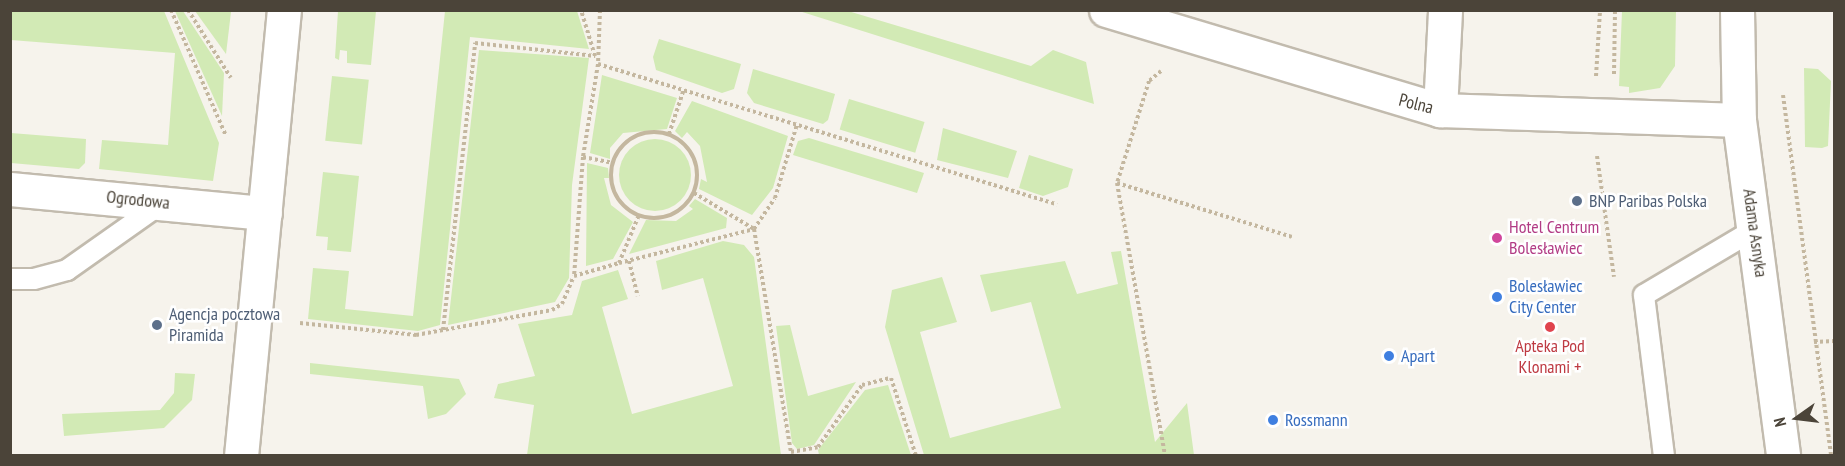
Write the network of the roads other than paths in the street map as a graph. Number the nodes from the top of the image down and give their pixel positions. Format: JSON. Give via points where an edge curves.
{"nodes":[{"id":1,"x":284,"y":10,"type":"edge"},
{"id":2,"x":1106,"y":10,"type":"edge"},
{"id":3,"x":1445,"y":10,"type":"edge"},
{"id":4,"x":1737,"y":10,"type":"edge"},
{"id":5,"x":1440,"y":110,"type":"junction"},
{"id":6,"x":1739,"y":120,"type":"junction"},
{"id":7,"x":10,"y":189,"type":"edge"},
{"id":8,"x":162,"y":203,"type":"junction"},
{"id":9,"x":265,"y":213,"type":"junction"},
{"id":10,"x":1755,"y":228,"type":"junction"},
{"id":11,"x":10,"y":279,"type":"edge"},
{"id":12,"x":241,"y":456,"type":"edge"},
{"id":13,"x":1664,"y":456,"type":"edge"},
{"id":14,"x":1783,"y":456,"type":"edge"}],
"edges":[{"from":1,"to":9,"type":"street"},
{"from":2,"to":5,"type":"street","name":"Polna"},
{"from":3,"to":5,"type":"street"},
{"from":4,"to":6,"type":"street","name":"Adama Asnyka"},
{"from":5,"to":6,"type":"street","name":"Polna"},
{"from":6,"to":10,"type":"street","name":"Adama Asnyka"},
{"from":7,"to":8,"type":"street","name":"Ogrodowa"},
{"from":8,"to":9,"type":"street","name":"Ogrodowa"},
{"from":8,"to":11,"type":"lane","via":[[67,270],[34,279]]},
{"from":9,"to":12,"type":"street"},
{"from":10,"to":13,"type":"lane","via":[[1644,295]]},
{"from":10,"to":14,"type":"street","name":"Adama Asnyka"}]}
